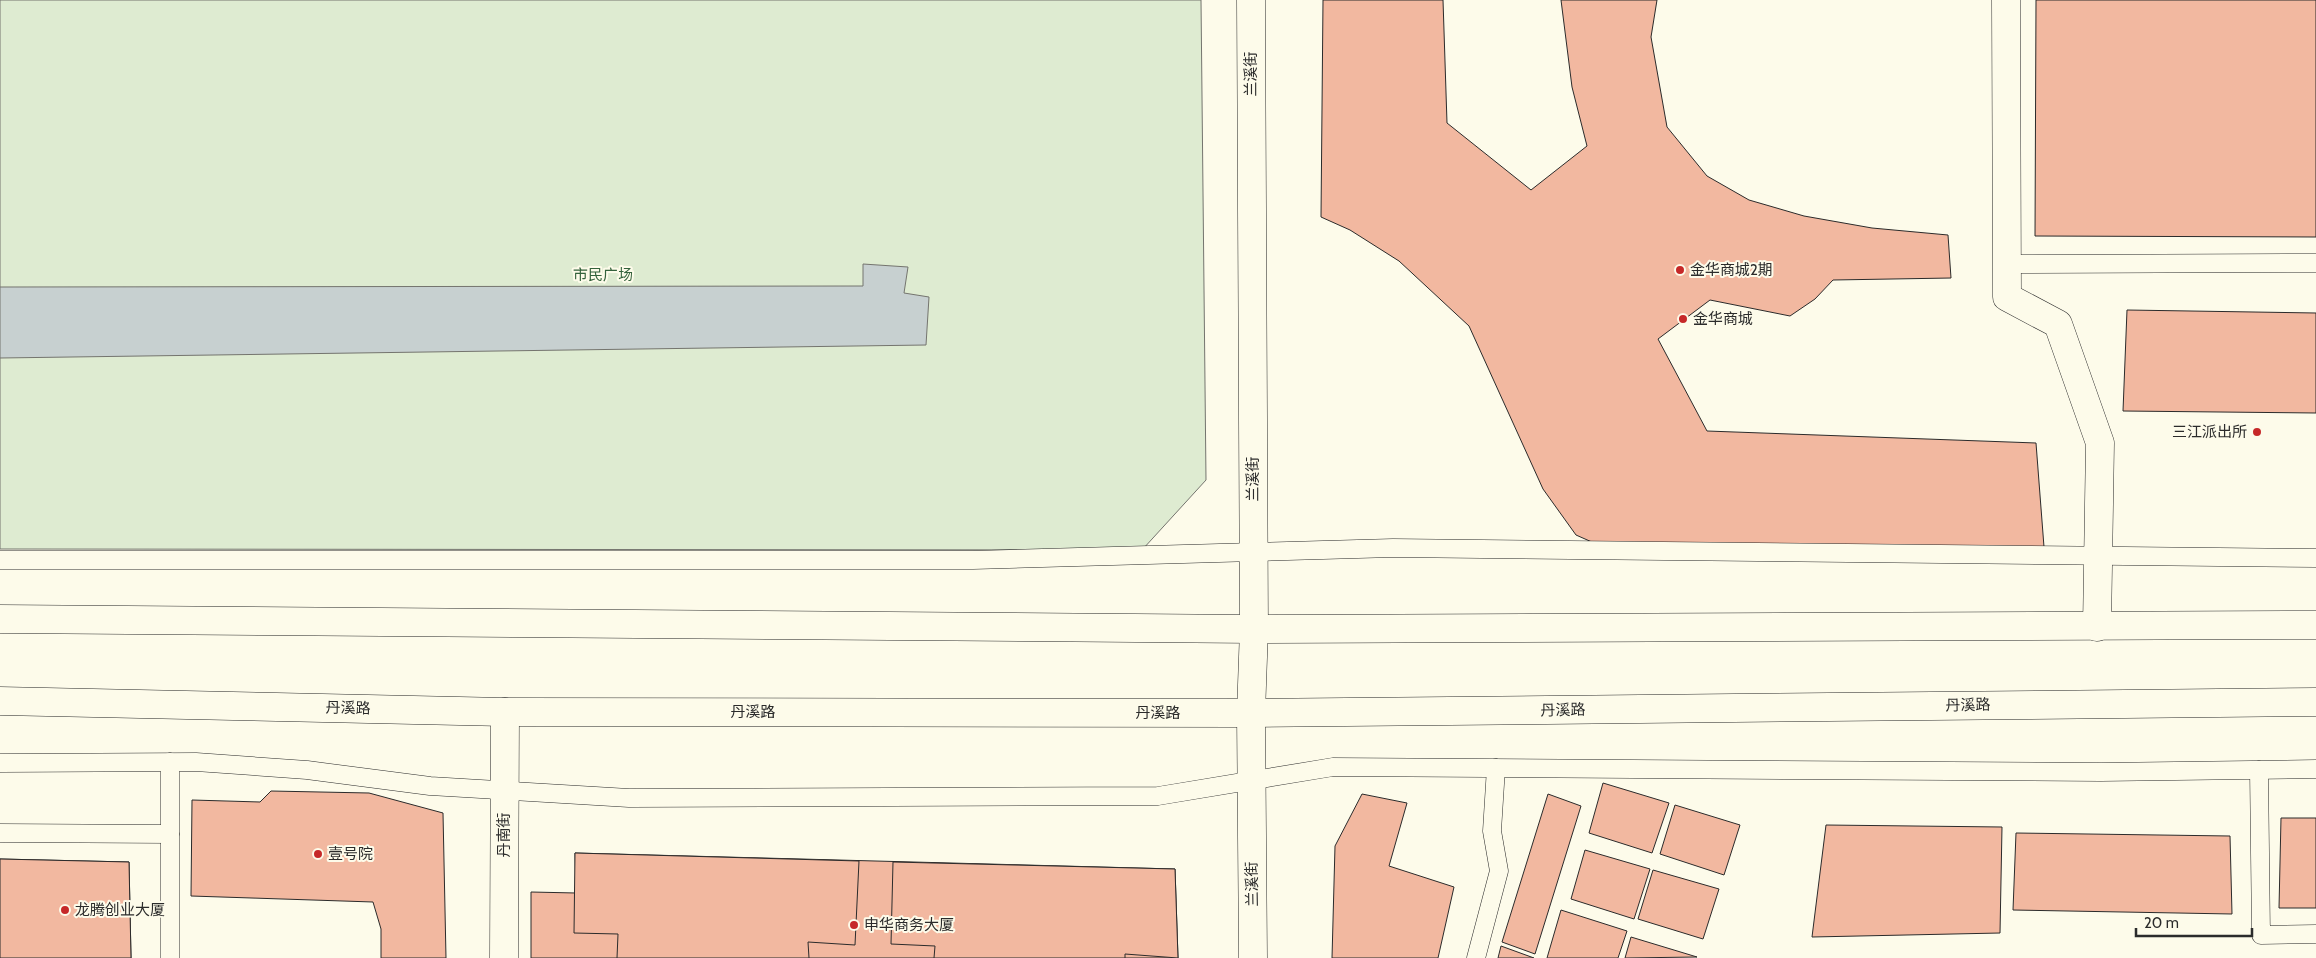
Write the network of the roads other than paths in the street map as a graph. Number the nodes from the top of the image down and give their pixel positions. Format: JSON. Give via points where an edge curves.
{"nodes":[{"id":1,"x":1251,"y":0,"type":"edge"},
{"id":2,"x":2006,"y":0,"type":"edge"},
{"id":3,"x":2316,"y":262,"type":"edge"},
{"id":4,"x":2007,"y":264,"type":"junction"},
{"id":5,"x":1254,"y":552,"type":"junction"},
{"id":6,"x":2098,"y":556,"type":"junction"},
{"id":7,"x":2316,"y":558,"type":"edge"},
{"id":8,"x":0,"y":560,"type":"edge"},
{"id":9,"x":0,"y":619,"type":"edge"},
{"id":10,"x":2316,"y":625,"type":"edge"},
{"id":11,"x":2097,"y":627,"type":"junction"},
{"id":12,"x":1254,"y":629,"type":"junction"},
{"id":13,"x":0,"y":701,"type":"edge"},
{"id":14,"x":2316,"y":702,"type":"edge"},
{"id":15,"x":505,"y":712,"type":"junction"},
{"id":16,"x":1251,"y":713,"type":"junction"},
{"id":17,"x":170,"y":762,"type":"junction"},
{"id":18,"x":0,"y":763,"type":"edge"},
{"id":19,"x":1496,"y":768,"type":"junction"},
{"id":20,"x":2316,"y":769,"type":"edge"},
{"id":21,"x":2259,"y":770,"type":"junction"},
{"id":22,"x":1251,"y":780,"type":"junction"},
{"id":23,"x":504,"y":790,"type":"junction"},
{"id":24,"x":0,"y":832,"type":"edge"},
{"id":25,"x":170,"y":834,"type":"junction"},
{"id":26,"x":2316,"y":934,"type":"edge"},
{"id":27,"x":170,"y":958,"type":"edge"},
{"id":28,"x":504,"y":958,"type":"edge"},
{"id":29,"x":1253,"y":958,"type":"edge"},
{"id":30,"x":1476,"y":958,"type":"edge"}],
"edges":[{"from":1,"to":5,"type":"main road","name":"兰溪街"},
{"from":2,"to":4,"type":"main road"},
{"from":3,"to":4,"type":"lane"},
{"from":4,"to":6,"type":"main road","via":[[2007,297],[2058,324],[2100,443]]},
{"from":5,"to":6,"type":"lane","via":[[1393,548]]},
{"from":5,"to":8,"type":"lane","via":[[973,560]]},
{"from":5,"to":12,"type":"main road","name":"兰溪街"},
{"from":6,"to":7,"type":"lane"},
{"from":6,"to":11,"type":"main road"},
{"from":9,"to":12,"type":"main road"},
{"from":10,"to":11,"type":"main road"},
{"from":11,"to":12,"type":"main road"},
{"from":12,"to":16,"type":"main road","name":"兰溪街"},
{"from":13,"to":15,"type":"main road","name":"丹溪路"},
{"from":14,"to":16,"type":"main road","name":"丹溪路"},
{"from":15,"to":16,"type":"main road","name":"丹溪路"},
{"from":15,"to":23,"type":"main road","name":"丹南街"},
{"from":16,"to":22,"type":"main road","name":"兰溪街"},
{"from":17,"to":18,"type":"lane"},
{"from":17,"to":23,"type":"lane","via":[[307,770],[430,786]]},
{"from":17,"to":25,"type":"lane"},
{"from":19,"to":21,"type":"lane"},
{"from":19,"to":22,"type":"lane","via":[[1333,767]]},
{"from":19,"to":30,"type":"lane","via":[[1492,831],[1499,871]]},
{"from":20,"to":21,"type":"lane"},
{"from":21,"to":26,"type":"lane","via":[[2261,935]]},
{"from":22,"to":23,"type":"lane","via":[[1158,796],[629,798]]},
{"from":22,"to":29,"type":"main road","name":"兰溪街"},
{"from":23,"to":28,"type":"main road","name":"丹南街"},
{"from":24,"to":25,"type":"lane"},
{"from":25,"to":27,"type":"lane"}]}
